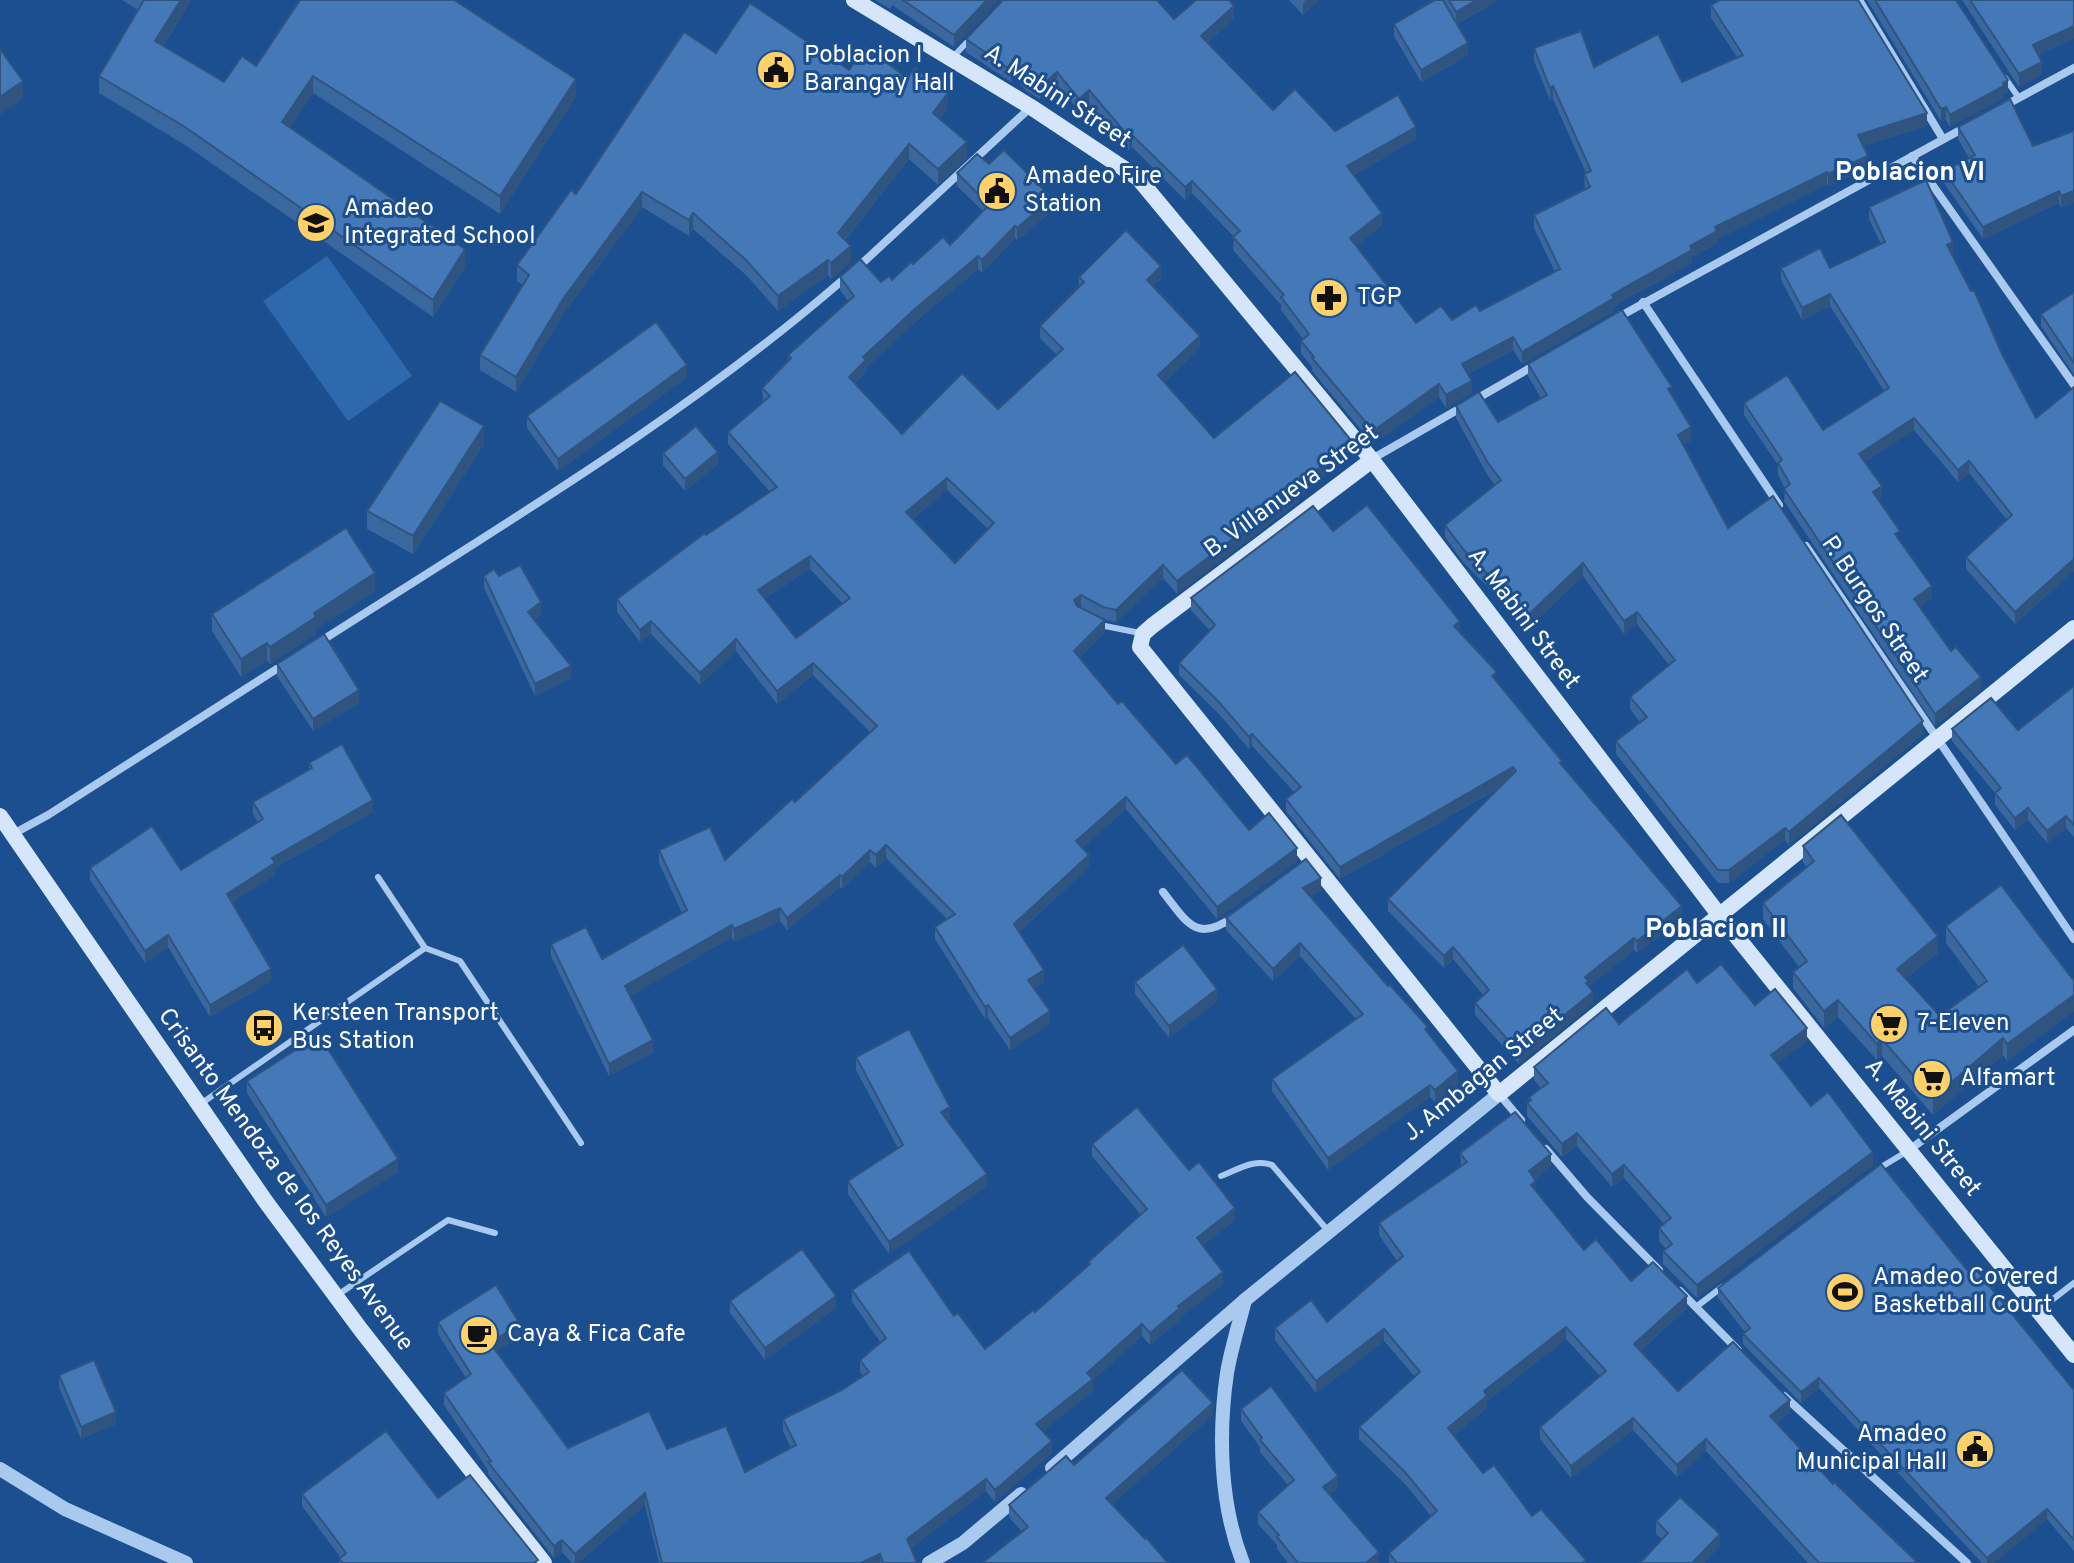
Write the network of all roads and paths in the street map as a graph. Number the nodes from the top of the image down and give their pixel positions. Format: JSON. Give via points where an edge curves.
{"nodes":[{"id":1,"x":854,"y":0,"type":"edge"},
{"id":2,"x":1859,"y":0,"type":"edge"},
{"id":3,"x":979,"y":29,"type":"edge"},
{"id":4,"x":952,"y":58,"type":"junction"},
{"id":5,"x":2074,"y":68,"type":"edge"},
{"id":6,"x":2003,"y":74,"type":"edge"},
{"id":7,"x":2019,"y":98,"type":"junction"},
{"id":8,"x":1031,"y":107,"type":"junction"},
{"id":9,"x":1994,"y":112,"type":"edge"},
{"id":10,"x":1968,"y":126,"type":"edge"},
{"id":11,"x":1943,"y":139,"type":"junction"},
{"id":12,"x":1912,"y":156,"type":"junction"},
{"id":13,"x":1643,"y":302,"type":"junction"},
{"id":14,"x":1602,"y":326,"type":"edge"},
{"id":15,"x":1548,"y":357,"type":"edge"},
{"id":16,"x":2074,"y":385,"type":"edge"},
{"id":17,"x":1372,"y":460,"type":"junction"},
{"id":18,"x":1785,"y":514,"type":"edge"},
{"id":19,"x":1803,"y":541,"type":"edge"},
{"id":20,"x":1089,"y":620,"type":"edge"},
{"id":21,"x":2074,"y":628,"type":"edge"},
{"id":22,"x":1143,"y":634,"type":"junction"},
{"id":23,"x":313,"y":646,"type":"edge"},
{"id":24,"x":299,"y":654,"type":"edge"},
{"id":25,"x":1936,"y":740,"type":"junction"},
{"id":26,"x":0,"y":816,"type":"edge"},
{"id":27,"x":12,"y":834,"type":"junction"},
{"id":28,"x":378,"y":877,"type":"dead end"},
{"id":29,"x":1163,"y":892,"type":"dead end"},
{"id":30,"x":1247,"y":906,"type":"edge"},
{"id":31,"x":1720,"y":916,"type":"junction"},
{"id":32,"x":2074,"y":939,"type":"edge"},
{"id":33,"x":425,"y":948,"type":"junction"},
{"id":34,"x":2074,"y":1030,"type":"edge"},
{"id":35,"x":1499,"y":1094,"type":"junction"},
{"id":36,"x":199,"y":1105,"type":"junction"},
{"id":37,"x":1528,"y":1128,"type":"edge"},
{"id":38,"x":1538,"y":1140,"type":"edge"},
{"id":39,"x":581,"y":1143,"type":"dead end"},
{"id":40,"x":1909,"y":1150,"type":"junction"},
{"id":41,"x":1221,"y":1176,"type":"dead end"},
{"id":42,"x":1866,"y":1178,"type":"edge"},
{"id":43,"x":1329,"y":1232,"type":"junction"},
{"id":44,"x":495,"y":1233,"type":"dead end"},
{"id":45,"x":1663,"y":1274,"type":"edge"},
{"id":46,"x":1732,"y":1279,"type":"edge"},
{"id":47,"x":2074,"y":1283,"type":"edge"},
{"id":48,"x":1674,"y":1285,"type":"edge"},
{"id":49,"x":336,"y":1296,"type":"junction"},
{"id":50,"x":1245,"y":1300,"type":"junction"},
{"id":51,"x":1696,"y":1307,"type":"junction"},
{"id":52,"x":2039,"y":1311,"type":"junction"},
{"id":53,"x":2074,"y":1355,"type":"edge"},
{"id":54,"x":1749,"y":1360,"type":"edge"},
{"id":55,"x":1780,"y":1392,"type":"edge"},
{"id":56,"x":0,"y":1469,"type":"edge"},
{"id":57,"x":186,"y":1563,"type":"edge"},
{"id":58,"x":544,"y":1563,"type":"edge"},
{"id":59,"x":929,"y":1563,"type":"edge"},
{"id":60,"x":1243,"y":1563,"type":"edge"},
{"id":61,"x":1967,"y":1563,"type":"edge"}],
"edges":[{"from":1,"to":4,"type":"main road","name":"A. Mabini Street"},
{"from":2,"to":11,"type":"street"},
{"from":3,"to":4,"type":"lane"},
{"from":4,"to":8,"type":"main road","name":"A. Mabini Street"},
{"from":5,"to":7,"type":"street"},
{"from":6,"to":7,"type":"lane"},
{"from":7,"to":9,"type":"street"},
{"from":8,"to":17,"type":"main road","name":"A. Mabini Street","via":[[1138,178]]},
{"from":8,"to":23,"type":"street","via":[[761,349]]},
{"from":10,"to":11,"type":"street"},
{"from":11,"to":12,"type":"street"},
{"from":12,"to":13,"type":"street"},
{"from":12,"to":16,"type":"street"},
{"from":13,"to":14,"type":"street"},
{"from":13,"to":18,"type":"street"},
{"from":15,"to":17,"type":"street","name":"B. Villanueva Street"},
{"from":17,"to":22,"type":"main road","name":"B. Villanueva Street"},
{"from":17,"to":31,"type":"main road","name":"A. Mabini Street"},
{"from":19,"to":25,"type":"street","name":"P. Burgos Street"},
{"from":20,"to":22,"type":"lane"},
{"from":21,"to":25,"type":"main road","name":"J. Ambagan Street"},
{"from":22,"to":35,"type":"main road","via":[[1140,647],[1305,864]]},
{"from":24,"to":27,"type":"street"},
{"from":25,"to":31,"type":"main road","name":"J. Ambagan Street"},
{"from":25,"to":32,"type":"street","name":"P. Burgos Street"},
{"from":26,"to":27,"type":"main road","name":"Crisanto Mendoza de los Reyes Avenue"},
{"from":27,"to":36,"type":"main road","name":"Crisanto Mendoza de los Reyes Avenue"},
{"from":28,"to":33,"type":"lane"},
{"from":29,"to":30,"type":"street","via":[[1198,929],[1210,930]]},
{"from":31,"to":35,"type":"main road","name":"J. Ambagan Street"},
{"from":31,"to":40,"type":"main road","name":"A. Mabini Street"},
{"from":33,"to":36,"type":"lane"},
{"from":33,"to":39,"type":"lane","via":[[460,961]]},
{"from":34,"to":40,"type":"street"},
{"from":35,"to":37,"type":"street"},
{"from":35,"to":43,"type":"street","name":"J. Ambagan Street"},
{"from":36,"to":49,"type":"main road","name":"Crisanto Mendoza de los Reyes Avenue"},
{"from":38,"to":45,"type":"street"},
{"from":40,"to":42,"type":"lane"},
{"from":40,"to":52,"type":"main road","name":"A. Mabini Street"},
{"from":41,"to":43,"type":"lane","via":[[1252,1164],[1272,1165]]},
{"from":43,"to":50,"type":"street","name":"J. Ambagan Street"},
{"from":44,"to":49,"type":"lane","via":[[448,1220]]},
{"from":46,"to":51,"type":"lane"},
{"from":47,"to":52,"type":"lane"},
{"from":48,"to":51,"type":"street"},
{"from":49,"to":58,"type":"main road","name":"Crisanto Mendoza de los Reyes Avenue"},
{"from":50,"to":59,"type":"street","name":"J. Ambagan Street","via":[[963,1543]]},
{"from":50,"to":60,"type":"street","via":[[1227,1372],[1221,1444],[1233,1537]]},
{"from":51,"to":54,"type":"street"},
{"from":52,"to":53,"type":"main road","name":"A. Mabini Street"},
{"from":55,"to":61,"type":"street"},
{"from":56,"to":57,"type":"street","via":[[65,1509]]}]}
